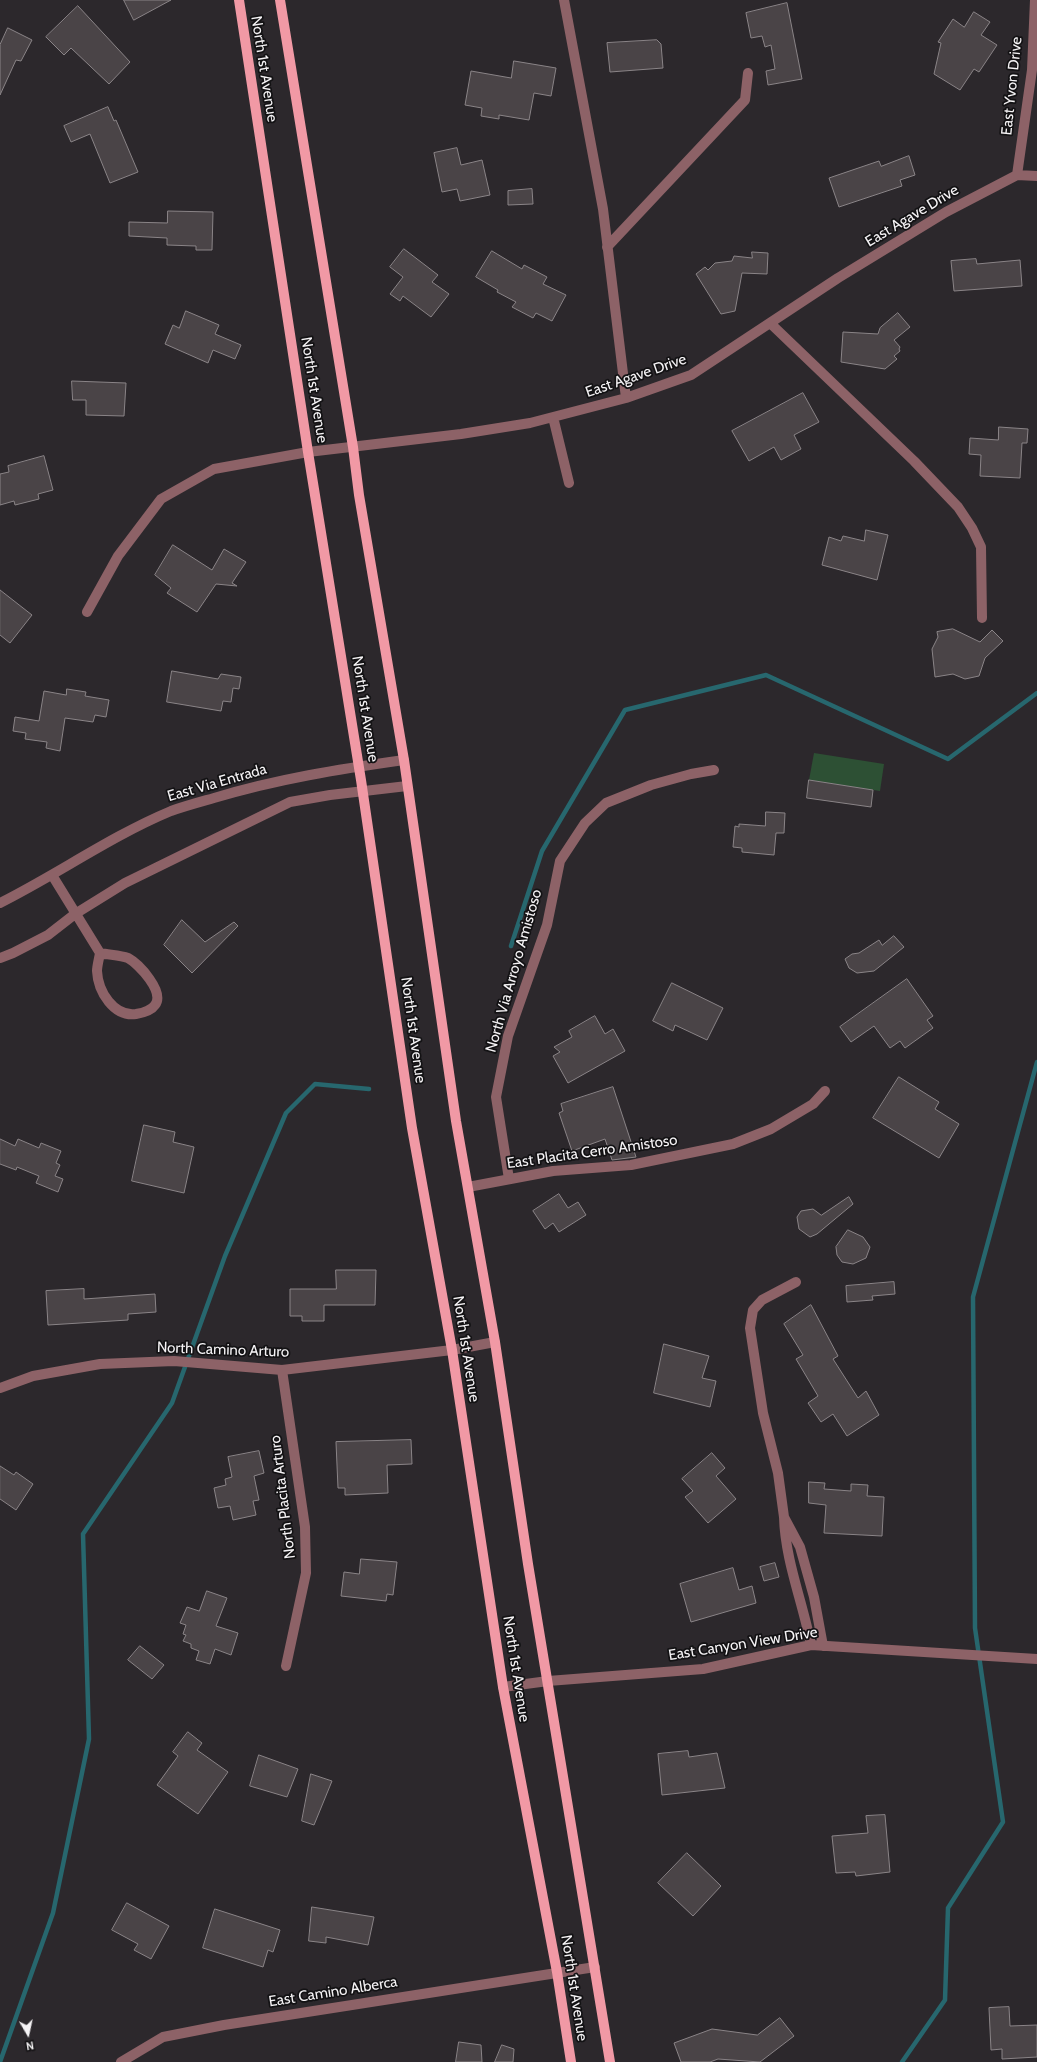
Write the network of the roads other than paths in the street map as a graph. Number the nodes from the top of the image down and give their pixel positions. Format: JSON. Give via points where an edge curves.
{"nodes":[{"id":1,"x":239,"y":0,"type":"edge"},
{"id":2,"x":280,"y":0,"type":"edge"},
{"id":3,"x":564,"y":0,"type":"edge"},
{"id":4,"x":1035,"y":0,"type":"edge"},
{"id":5,"x":748,"y":74,"type":"dead end"},
{"id":6,"x":1017,"y":174,"type":"junction"},
{"id":7,"x":1037,"y":176,"type":"edge"},
{"id":8,"x":608,"y":247,"type":"junction"},
{"id":9,"x":770,"y":323,"type":"junction"},
{"id":10,"x":626,"y":398,"type":"junction"},
{"id":11,"x":553,"y":417,"type":"junction"},
{"id":12,"x":353,"y":447,"type":"junction"},
{"id":13,"x":308,"y":452,"type":"junction"},
{"id":14,"x":568,"y":483,"type":"dead end"},
{"id":15,"x":87,"y":612,"type":"dead end"},
{"id":16,"x":982,"y":618,"type":"dead end"},
{"id":17,"x":404,"y":760,"type":"junction"},
{"id":18,"x":359,"y":766,"type":"junction"},
{"id":19,"x":714,"y":770,"type":"dead end"},
{"id":20,"x":407,"y":786,"type":"junction"},
{"id":21,"x":363,"y":792,"type":"junction"},
{"id":22,"x":52,"y":875,"type":"junction"},
{"id":23,"x":0,"y":903,"type":"edge"},
{"id":24,"x":75,"y":914,"type":"junction"},
{"id":25,"x":100,"y":953,"type":"junction"},
{"id":26,"x":0,"y":958,"type":"edge"},
{"id":27,"x":825,"y":1092,"type":"dead end"},
{"id":28,"x":509,"y":1179,"type":"junction"},
{"id":29,"x":468,"y":1187,"type":"junction"},
{"id":30,"x":796,"y":1282,"type":"dead end"},
{"id":31,"x":495,"y":1342,"type":"junction"},
{"id":32,"x":452,"y":1350,"type":"junction"},
{"id":33,"x":282,"y":1370,"type":"junction"},
{"id":34,"x":0,"y":1388,"type":"edge"},
{"id":35,"x":784,"y":1517,"type":"junction"},
{"id":36,"x":811,"y":1645,"type":"junction"},
{"id":37,"x":823,"y":1646,"type":"junction"},
{"id":38,"x":1037,"y":1659,"type":"edge"},
{"id":39,"x":286,"y":1666,"type":"dead end"},
{"id":40,"x":548,"y":1681,"type":"junction"},
{"id":41,"x":503,"y":1687,"type":"junction"},
{"id":42,"x":595,"y":1967,"type":"junction"},
{"id":43,"x":557,"y":1972,"type":"junction"},
{"id":44,"x":121,"y":2062,"type":"edge"},
{"id":45,"x":571,"y":2062,"type":"edge"},
{"id":46,"x":610,"y":2062,"type":"edge"}],
"edges":[{"from":1,"to":13,"type":"main road","name":"North 1st Avenue"},
{"from":2,"to":12,"type":"main road","name":"North 1st Avenue"},
{"from":3,"to":8,"type":"street"},
{"from":4,"to":6,"type":"street","name":"East Yvon Drive","via":[[1032,70]]},
{"from":5,"to":8,"type":"street","via":[[745,100]]},
{"from":6,"to":7,"type":"street"},
{"from":6,"to":9,"type":"street","name":"East Agave Drive","via":[[946,212]]},
{"from":8,"to":10,"type":"street"},
{"from":9,"to":10,"type":"street","name":"East Agave Drive","via":[[691,375]]},
{"from":9,"to":16,"type":"street","via":[[914,461],[958,507],[981,547]]},
{"from":10,"to":11,"type":"street","name":"East Agave Drive"},
{"from":11,"to":12,"type":"street","name":"East Agave Drive","via":[[461,434]]},
{"from":11,"to":14,"type":"street"},
{"from":12,"to":13,"type":"street","name":"East Agave Drive"},
{"from":12,"to":17,"type":"main road","name":"North 1st Avenue"},
{"from":13,"to":15,"type":"street","name":"East Agave Drive","via":[[214,469],[161,499],[118,556]]},
{"from":13,"to":18,"type":"main road","name":"North 1st Avenue"},
{"from":17,"to":18,"type":"street","name":"East Via Entrada"},
{"from":17,"to":20,"type":"main road","name":"North 1st Avenue"},
{"from":18,"to":21,"type":"main road","name":"North 1st Avenue"},
{"from":18,"to":22,"type":"street","name":"East Via Entrada","via":[[246,788],[172,811],[111,840]]},
{"from":19,"to":28,"type":"street","name":"North Via Arroyo Amistoso","via":[[651,785],[606,803],[585,823],[560,861],[547,925],[508,1036],[496,1097]]},
{"from":20,"to":21,"type":"street"},
{"from":20,"to":29,"type":"main road","name":"North 1st Avenue"},
{"from":21,"to":24,"type":"street","via":[[290,802],[125,883]]},
{"from":21,"to":32,"type":"main road","name":"North 1st Avenue","via":[[412,1128]]},
{"from":22,"to":23,"type":"street","name":"East Via Entrada"},
{"from":22,"to":24,"type":"street"},
{"from":24,"to":25,"type":"street"},
{"from":24,"to":26,"type":"street","via":[[48,935]]},
{"from":25,"to":25,"type":"street","via":[[97,972],[100,986],[108,1002],[119,1013],[130,1015],[144,1012],[155,1005],[157,998],[153,984],[144,972],[128,958]]},
{"from":27,"to":28,"type":"street","name":"East Placita Cerro Amistoso","via":[[813,1104],[771,1129],[733,1144],[631,1165],[553,1171]]},
{"from":28,"to":29,"type":"street","name":"East Placita Cerro Amistoso"},
{"from":29,"to":31,"type":"main road","name":"North 1st Avenue"},
{"from":30,"to":35,"type":"street","via":[[762,1300],[753,1310],[750,1328]]},
{"from":31,"to":32,"type":"street","name":"North Camino Arturo"},
{"from":31,"to":40,"type":"main road","name":"North 1st Avenue"},
{"from":32,"to":33,"type":"street","name":"North Camino Arturo"},
{"from":32,"to":41,"type":"main road","name":"North 1st Avenue"},
{"from":33,"to":34,"type":"street","name":"North Camino Arturo","via":[[174,1361],[100,1364],[33,1376]]},
{"from":33,"to":39,"type":"street","name":"North Placita Arturo","via":[[305,1528],[306,1573]]},
{"from":35,"to":36,"type":"street","via":[[784,1539]]},
{"from":35,"to":37,"type":"street","via":[[800,1547],[814,1597]]},
{"from":36,"to":37,"type":"street","name":"East Canyon View Drive"},
{"from":36,"to":40,"type":"street","name":"East Canyon View Drive","via":[[703,1669]]},
{"from":37,"to":38,"type":"street","name":"East Canyon View Drive"},
{"from":40,"to":41,"type":"street","name":"East Canyon View Drive"},
{"from":40,"to":42,"type":"main road","name":"North 1st Avenue"},
{"from":41,"to":43,"type":"main road","name":"North 1st Avenue"},
{"from":42,"to":43,"type":"street","name":"East Camino Alberca"},
{"from":42,"to":46,"type":"main road","name":"North 1st Avenue"},
{"from":43,"to":44,"type":"street","name":"East Camino Alberca","via":[[163,2037]]},
{"from":43,"to":45,"type":"main road","name":"North 1st Avenue"}]}
